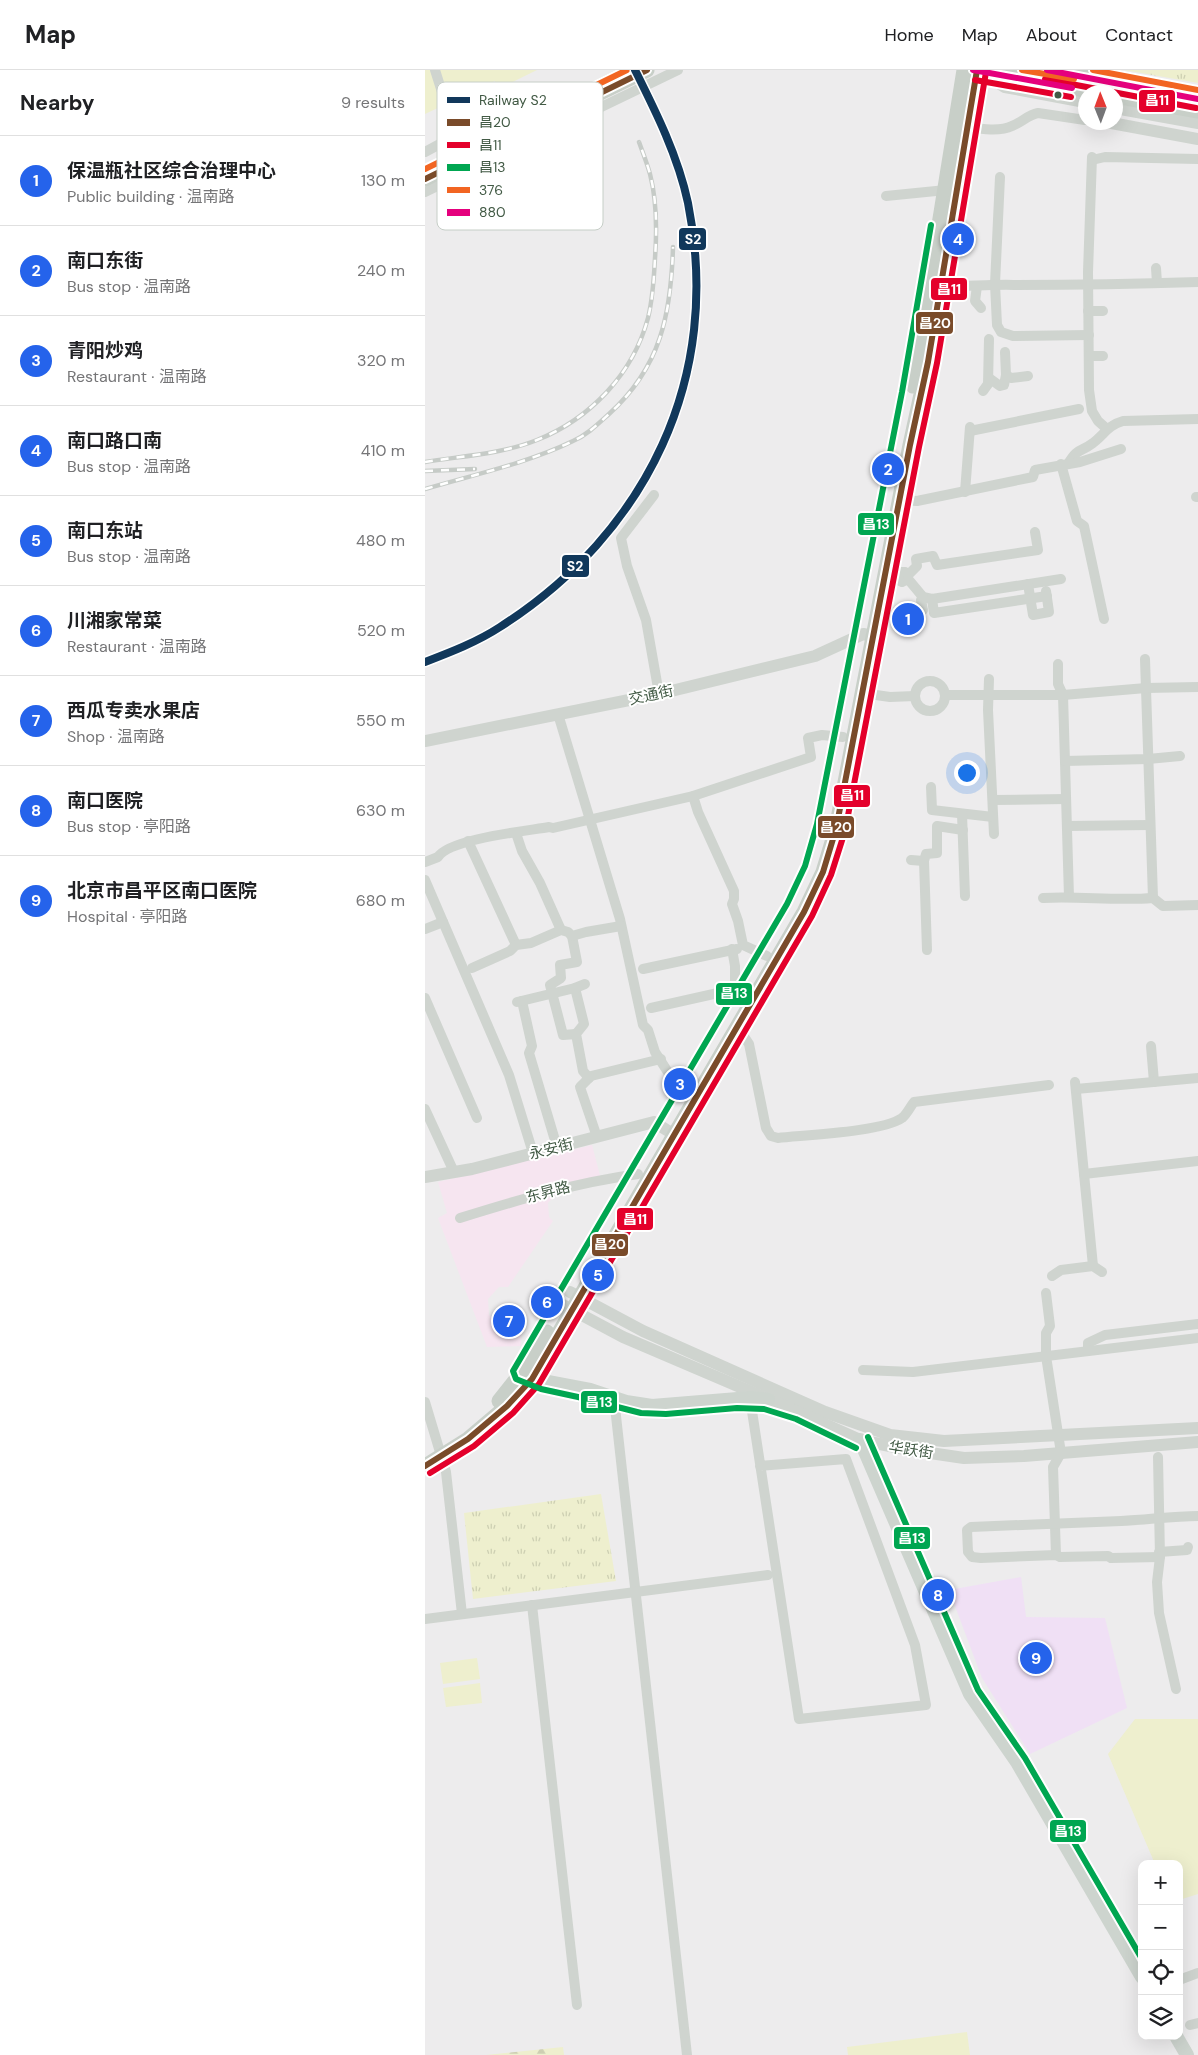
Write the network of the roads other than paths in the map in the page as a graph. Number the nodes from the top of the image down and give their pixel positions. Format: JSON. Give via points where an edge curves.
{"nodes":[{"id":1,"x":435,"y":70,"type":"edge"},
{"id":2,"x":627,"y":70,"type":"edge"},
{"id":3,"x":647,"y":70,"type":"edge"},
{"id":4,"x":678,"y":70,"type":"edge"},
{"id":5,"x":973,"y":70,"type":"edge"},
{"id":6,"x":1047,"y":70,"type":"edge"},
{"id":7,"x":1088,"y":70,"type":"edge"},
{"id":8,"x":439,"y":82,"type":"edge"},
{"id":9,"x":603,"y":82,"type":"edge"},
{"id":10,"x":1078,"y":89,"type":"edge"},
{"id":11,"x":603,"y":92,"type":"edge"},
{"id":12,"x":1198,"y":92,"type":"edge"},
{"id":13,"x":1123,"y":97,"type":"edge"},
{"id":14,"x":1198,"y":99,"type":"edge"},
{"id":15,"x":1078,"y":101,"type":"edge"},
{"id":16,"x":603,"y":106,"type":"edge"},
{"id":17,"x":1123,"y":109,"type":"edge"},
{"id":18,"x":1198,"y":111,"type":"edge"},
{"id":19,"x":1078,"y":119,"type":"edge"},
{"id":20,"x":1198,"y":123,"type":"edge"},
{"id":21,"x":1123,"y":125,"type":"edge"},
{"id":22,"x":968,"y":126,"type":"junction"},
{"id":23,"x":1198,"y":139,"type":"edge"},
{"id":24,"x":437,"y":146,"type":"edge"},
{"id":25,"x":425,"y":152,"type":"edge"},
{"id":26,"x":1198,"y":159,"type":"edge"},
{"id":27,"x":437,"y":164,"type":"edge"},
{"id":28,"x":425,"y":170,"type":"edge"},
{"id":29,"x":437,"y":173,"type":"edge"},
{"id":30,"x":1000,"y":177,"type":"dead end"},
{"id":31,"x":425,"y":179,"type":"edge"},
{"id":32,"x":437,"y":186,"type":"edge"},
{"id":33,"x":945,"y":190,"type":"junction"},
{"id":34,"x":425,"y":192,"type":"edge"},
{"id":35,"x":886,"y":196,"type":"dead end"},
{"id":36,"x":1156,"y":268,"type":"dead end"},
{"id":37,"x":1198,"y":282,"type":"edge"},
{"id":38,"x":1157,"y":283,"type":"junction"},
{"id":39,"x":941,"y":284,"type":"junction"},
{"id":40,"x":995,"y":284,"type":"junction"},
{"id":41,"x":1088,"y":285,"type":"junction"},
{"id":42,"x":977,"y":286,"type":"junction"},
{"id":43,"x":981,"y":308,"type":"dead end"},
{"id":44,"x":1088,"y":311,"type":"junction"},
{"id":45,"x":1103,"y":311,"type":"dead end"},
{"id":46,"x":1001,"y":332,"type":"junction"},
{"id":47,"x":1089,"y":335,"type":"junction"},
{"id":48,"x":1005,"y":352,"type":"dead end"},
{"id":49,"x":1089,"y":356,"type":"junction"},
{"id":50,"x":1103,"y":356,"type":"dead end"},
{"id":51,"x":1006,"y":376,"type":"junction"},
{"id":52,"x":1028,"y":376,"type":"dead end"},
{"id":53,"x":989,"y":378,"type":"junction"},
{"id":54,"x":983,"y":391,"type":"dead end"},
{"id":55,"x":1072,"y":408,"type":"dead end"},
{"id":56,"x":1198,"y":419,"type":"edge"},
{"id":57,"x":1107,"y":429,"type":"junction"},
{"id":58,"x":1121,"y":449,"type":"dead end"},
{"id":59,"x":1065,"y":464,"type":"junction"},
{"id":60,"x":965,"y":492,"type":"junction"},
{"id":61,"x":654,"y":494,"type":"dead end"},
{"id":62,"x":899,"y":500,"type":"junction"},
{"id":63,"x":1035,"y":532,"type":"dead end"},
{"id":64,"x":900,"y":575,"type":"junction"},
{"id":65,"x":1061,"y":579,"type":"dead end"},
{"id":66,"x":1045,"y":581,"type":"junction"},
{"id":67,"x":1028,"y":584,"type":"junction"},
{"id":68,"x":1047,"y":596,"type":"junction"},
{"id":69,"x":927,"y":598,"type":"junction"},
{"id":70,"x":1030,"y":598,"type":"junction"},
{"id":71,"x":923,"y":610,"type":"dead end"},
{"id":72,"x":1104,"y":620,"type":"dead end"},
{"id":73,"x":868,"y":635,"type":"junction"},
{"id":74,"x":1145,"y":659,"type":"dead end"},
{"id":75,"x":1057,"y":664,"type":"dead end"},
{"id":76,"x":989,"y":679,"type":"dead end"},
{"id":77,"x":1198,"y":687,"type":"edge"},
{"id":78,"x":1146,"y":688,"type":"junction"},
{"id":79,"x":862,"y":693,"type":"junction"},
{"id":80,"x":659,"y":694,"type":"junction"},
{"id":81,"x":945,"y":695,"type":"junction"},
{"id":82,"x":989,"y":695,"type":"junction"},
{"id":83,"x":1063,"y":695,"type":"junction"},
{"id":84,"x":915,"y":696,"type":"junction"},
{"id":85,"x":558,"y":714,"type":"junction"},
{"id":86,"x":843,"y":737,"type":"junction"},
{"id":87,"x":425,"y":742,"type":"edge"},
{"id":88,"x":1180,"y":756,"type":"dead end"},
{"id":89,"x":1148,"y":759,"type":"junction"},
{"id":90,"x":1065,"y":761,"type":"junction"},
{"id":91,"x":931,"y":788,"type":"dead end"},
{"id":92,"x":693,"y":796,"type":"junction"},
{"id":93,"x":1066,"y":799,"type":"junction"},
{"id":94,"x":993,"y":800,"type":"junction"},
{"id":95,"x":962,"y":814,"type":"junction"},
{"id":96,"x":993,"y":817,"type":"junction"},
{"id":97,"x":589,"y":819,"type":"junction"},
{"id":98,"x":1150,"y":825,"type":"junction"},
{"id":99,"x":1067,"y":826,"type":"junction"},
{"id":100,"x":963,"y":830,"type":"junction"},
{"id":101,"x":515,"y":833,"type":"junction"},
{"id":102,"x":994,"y":834,"type":"dead end"},
{"id":103,"x":468,"y":841,"type":"junction"},
{"id":104,"x":911,"y":860,"type":"dead end"},
{"id":105,"x":924,"y":861,"type":"junction"},
{"id":106,"x":425,"y":862,"type":"edge"},
{"id":107,"x":425,"y":880,"type":"edge"},
{"id":108,"x":965,"y":896,"type":"dead end"},
{"id":109,"x":1069,"y":897,"type":"junction"},
{"id":110,"x":1043,"y":898,"type":"dead end"},
{"id":111,"x":1153,"y":898,"type":"junction"},
{"id":112,"x":1198,"y":905,"type":"edge"},
{"id":113,"x":443,"y":922,"type":"junction"},
{"id":114,"x":621,"y":926,"type":"junction"},
{"id":115,"x":425,"y":929,"type":"edge"},
{"id":116,"x":561,"y":930,"type":"junction"},
{"id":117,"x":572,"y":936,"type":"junction"},
{"id":118,"x":516,"y":944,"type":"junction"},
{"id":119,"x":743,"y":945,"type":"junction"},
{"id":120,"x":732,"y":949,"type":"junction"},
{"id":121,"x":927,"y":950,"type":"dead end"},
{"id":122,"x":767,"y":956,"type":"junction"},
{"id":123,"x":472,"y":968,"type":"dead end"},
{"id":124,"x":643,"y":969,"type":"dead end"},
{"id":125,"x":585,"y":984,"type":"dead end"},
{"id":126,"x":575,"y":988,"type":"junction"},
{"id":127,"x":718,"y":992,"type":"junction"},
{"id":128,"x":553,"y":993,"type":"junction"},
{"id":129,"x":425,"y":998,"type":"edge"},
{"id":130,"x":726,"y":1000,"type":"dead end"},
{"id":131,"x":651,"y":1008,"type":"dead end"},
{"id":132,"x":737,"y":1026,"type":"junction"},
{"id":133,"x":576,"y":1034,"type":"junction"},
{"id":134,"x":1151,"y":1046,"type":"dead end"},
{"id":135,"x":661,"y":1058,"type":"junction"},
{"id":136,"x":589,"y":1078,"type":"junction"},
{"id":137,"x":1198,"y":1078,"type":"edge"},
{"id":138,"x":1154,"y":1082,"type":"junction"},
{"id":139,"x":1049,"y":1084,"type":"dead end"},
{"id":140,"x":684,"y":1097,"type":"junction"},
{"id":141,"x":425,"y":1109,"type":"edge"},
{"id":142,"x":477,"y":1118,"type":"dead end"},
{"id":143,"x":669,"y":1131,"type":"junction"},
{"id":144,"x":597,"y":1137,"type":"junction"},
{"id":145,"x":557,"y":1147,"type":"junction"},
{"id":146,"x":533,"y":1153,"type":"junction"},
{"id":147,"x":1198,"y":1161,"type":"edge"},
{"id":148,"x":454,"y":1172,"type":"junction"},
{"id":149,"x":638,"y":1174,"type":"junction"},
{"id":150,"x":1084,"y":1174,"type":"junction"},
{"id":151,"x":425,"y":1178,"type":"edge"},
{"id":152,"x":460,"y":1218,"type":"dead end"},
{"id":153,"x":1052,"y":1276,"type":"dead end"},
{"id":154,"x":1046,"y":1293,"type":"dead end"},
{"id":155,"x":575,"y":1294,"type":"junction"},
{"id":156,"x":567,"y":1308,"type":"junction"},
{"id":157,"x":1198,"y":1324,"type":"edge"},
{"id":158,"x":1198,"y":1338,"type":"edge"},
{"id":159,"x":1088,"y":1351,"type":"junction"},
{"id":160,"x":1046,"y":1356,"type":"junction"},
{"id":161,"x":863,"y":1370,"type":"dead end"},
{"id":162,"x":527,"y":1375,"type":"junction"},
{"id":163,"x":614,"y":1398,"type":"junction"},
{"id":164,"x":750,"y":1398,"type":"junction"},
{"id":165,"x":768,"y":1400,"type":"junction"},
{"id":166,"x":425,"y":1402,"type":"edge"},
{"id":167,"x":1198,"y":1428,"type":"edge"},
{"id":168,"x":1057,"y":1436,"type":"junction"},
{"id":169,"x":860,"y":1440,"type":"junction"},
{"id":170,"x":1198,"y":1442,"type":"edge"},
{"id":171,"x":440,"y":1451,"type":"junction"},
{"id":172,"x":1061,"y":1453,"type":"junction"},
{"id":173,"x":425,"y":1455,"type":"edge"},
{"id":174,"x":1158,"y":1457,"type":"dead end"},
{"id":175,"x":425,"y":1466,"type":"edge"},
{"id":176,"x":760,"y":1466,"type":"junction"},
{"id":177,"x":1198,"y":1516,"type":"edge"},
{"id":178,"x":1158,"y":1519,"type":"junction"},
{"id":179,"x":1055,"y":1523,"type":"junction"},
{"id":180,"x":1188,"y":1547,"type":"dead end"},
{"id":181,"x":1159,"y":1554,"type":"junction"},
{"id":182,"x":1056,"y":1555,"type":"junction"},
{"id":183,"x":768,"y":1575,"type":"dead end"},
{"id":184,"x":637,"y":1592,"type":"junction"},
{"id":185,"x":532,"y":1605,"type":"junction"},
{"id":186,"x":462,"y":1614,"type":"junction"},
{"id":187,"x":425,"y":1619,"type":"edge"},
{"id":188,"x":1175,"y":1689,"type":"dead end"},
{"id":189,"x":1138,"y":1970,"type":"edge"},
{"id":190,"x":1198,"y":1973,"type":"edge"},
{"id":191,"x":1183,"y":1979,"type":"edge"},
{"id":192,"x":577,"y":2005,"type":"dead end"},
{"id":193,"x":1178,"y":2040,"type":"edge"},
{"id":194,"x":1185,"y":2054,"type":"edge"},
{"id":195,"x":687,"y":2055,"type":"edge"}],
"edges":[{"from":1,"to":8,"type":"street"},
{"from":2,"to":9,"type":"street"},
{"from":3,"to":11,"type":"main road"},
{"from":4,"to":16,"type":"street"},
{"from":5,"to":10,"type":"main road"},
{"from":5,"to":15,"type":"street","via":[[1005,87]]},
{"from":5,"to":22,"type":"main road"},
{"from":5,"to":33,"type":"main road"},
{"from":6,"to":14,"type":"main road"},
{"from":7,"to":12,"type":"street"},
{"from":13,"to":18,"type":"main road"},
{"from":17,"to":20,"type":"street"},
{"from":19,"to":22,"type":"street","via":[[1038,112],[1011,127],[985,129]]},
{"from":21,"to":23,"type":"street"},
{"from":22,"to":39,"type":"main road"},
{"from":24,"to":25,"type":"street"},
{"from":26,"to":41,"type":"street","via":[[1092,159]]},
{"from":27,"to":28,"type":"street"},
{"from":29,"to":31,"type":"main road"},
{"from":30,"to":40,"type":"street"},
{"from":32,"to":34,"type":"street"},
{"from":33,"to":35,"type":"street"},
{"from":33,"to":73,"type":"main road"},
{"from":36,"to":38,"type":"street"},
{"from":37,"to":38,"type":"street"},
{"from":38,"to":41,"type":"street"},
{"from":39,"to":42,"type":"street"},
{"from":39,"to":62,"type":"main road"},
{"from":40,"to":41,"type":"street"},
{"from":40,"to":42,"type":"street"},
{"from":40,"to":46,"type":"street","via":[[997,325]]},
{"from":41,"to":44,"type":"street"},
{"from":42,"to":43,"type":"street","via":[[975,301]]},
{"from":44,"to":45,"type":"street"},
{"from":44,"to":47,"type":"street"},
{"from":46,"to":47,"type":"street","via":[[1013,336]]},
{"from":46,"to":53,"type":"street","via":[[995,339],[987,339]]},
{"from":47,"to":49,"type":"street"},
{"from":48,"to":51,"type":"street"},
{"from":49,"to":50,"type":"street"},
{"from":49,"to":57,"type":"street","via":[[1092,410]]},
{"from":51,"to":52,"type":"street"},
{"from":51,"to":53,"type":"street","via":[[1005,385],[1000,386]]},
{"from":53,"to":54,"type":"street"},
{"from":55,"to":60,"type":"street","via":[[1005,419],[970,429]]},
{"from":56,"to":57,"type":"street","via":[[1123,422]]},
{"from":57,"to":59,"type":"street","via":[[1093,444],[1077,451]]},
{"from":58,"to":59,"type":"street"},
{"from":59,"to":60,"type":"street","via":[[1035,470],[1033,478]]},
{"from":59,"to":72,"type":"street","via":[[1077,522],[1084,526]]},
{"from":60,"to":62,"type":"street","via":[[917,501]]},
{"from":61,"to":80,"type":"street","via":[[621,538],[646,620]]},
{"from":62,"to":64,"type":"main road"},
{"from":63,"to":64,"type":"street","via":[[1038,550],[937,565],[933,556],[916,559],[917,566]]},
{"from":64,"to":69,"type":"street"},
{"from":64,"to":73,"type":"main road"},
{"from":65,"to":66,"type":"street"},
{"from":66,"to":67,"type":"street"},
{"from":66,"to":68,"type":"street"},
{"from":67,"to":69,"type":"street"},
{"from":67,"to":70,"type":"street"},
{"from":68,"to":70,"type":"street"},
{"from":68,"to":70,"type":"street","via":[[1049,612],[1033,615]]},
{"from":69,"to":70,"type":"street","via":[[934,613]]},
{"from":69,"to":71,"type":"street","via":[[921,600]]},
{"from":73,"to":79,"type":"main road"},
{"from":73,"to":80,"type":"street","name":"交通街","via":[[815,656]]},
{"from":73,"to":86,"type":"main road"},
{"from":74,"to":78,"type":"street"},
{"from":75,"to":83,"type":"street","via":[[1058,684]]},
{"from":76,"to":82,"type":"street"},
{"from":77,"to":78,"type":"street"},
{"from":78,"to":83,"type":"street"},
{"from":78,"to":89,"type":"street"},
{"from":79,"to":84,"type":"street"},
{"from":79,"to":132,"type":"main road","via":[[836,829],[823,872],[804,912]]},
{"from":80,"to":85,"type":"street","name":"交通街"},
{"from":81,"to":82,"type":"street"},
{"from":81,"to":84,"type":"street","via":[[942,704],[930,710],[918,704]]},
{"from":81,"to":84,"type":"street","via":[[941,686],[927,681],[918,686]]},
{"from":82,"to":83,"type":"street"},
{"from":82,"to":94,"type":"street"},
{"from":83,"to":90,"type":"street"},
{"from":85,"to":87,"type":"street","name":"交通街"},
{"from":85,"to":97,"type":"street"},
{"from":86,"to":92,"type":"street","via":[[822,735],[808,738],[811,757]]},
{"from":86,"to":122,"type":"main road","via":[[826,826],[813,868],[795,908]]},
{"from":88,"to":89,"type":"street"},
{"from":89,"to":90,"type":"street"},
{"from":89,"to":98,"type":"street"},
{"from":90,"to":93,"type":"street"},
{"from":91,"to":95,"type":"street","via":[[932,810]]},
{"from":92,"to":97,"type":"street"},
{"from":92,"to":119,"type":"street","via":[[734,891],[732,904]]},
{"from":93,"to":94,"type":"street"},
{"from":93,"to":99,"type":"street"},
{"from":94,"to":96,"type":"street"},
{"from":95,"to":96,"type":"street"},
{"from":95,"to":100,"type":"street"},
{"from":96,"to":102,"type":"street"},
{"from":97,"to":101,"type":"street"},
{"from":97,"to":114,"type":"street"},
{"from":98,"to":99,"type":"street"},
{"from":98,"to":111,"type":"street"},
{"from":99,"to":109,"type":"street"},
{"from":100,"to":105,"type":"street","via":[[937,826],[937,853],[926,854]]},
{"from":100,"to":108,"type":"street"},
{"from":101,"to":103,"type":"street"},
{"from":101,"to":116,"type":"street"},
{"from":103,"to":106,"type":"street"},
{"from":103,"to":118,"type":"street"},
{"from":104,"to":105,"type":"street"},
{"from":105,"to":121,"type":"street"},
{"from":107,"to":113,"type":"street"},
{"from":109,"to":110,"type":"street"},
{"from":109,"to":111,"type":"street"},
{"from":111,"to":112,"type":"street","via":[[1163,906]]},
{"from":113,"to":115,"type":"street"},
{"from":113,"to":146,"type":"street","via":[[509,1076]]},
{"from":114,"to":117,"type":"street"},
{"from":114,"to":135,"type":"street","via":[[643,1025]]},
{"from":116,"to":117,"type":"street"},
{"from":116,"to":118,"type":"street","via":[[531,942]]},
{"from":117,"to":128,"type":"street","via":[[577,962],[560,965],[561,978],[551,985]]},
{"from":118,"to":123,"type":"street","via":[[510,951]]},
{"from":119,"to":120,"type":"street","via":[[740,949]]},
{"from":119,"to":122,"type":"street"},
{"from":120,"to":124,"type":"street"},
{"from":120,"to":127,"type":"street","via":[[735,985]]},
{"from":122,"to":140,"type":"main road"},
{"from":125,"to":126,"type":"street"},
{"from":126,"to":128,"type":"street"},
{"from":126,"to":133,"type":"street","via":[[584,1024]]},
{"from":127,"to":130,"type":"street","via":[[720,998]]},
{"from":127,"to":131,"type":"street"},
{"from":128,"to":133,"type":"street","via":[[563,1035]]},
{"from":128,"to":145,"type":"street","via":[[520,1002],[532,1046],[529,1052]]},
{"from":129,"to":142,"type":"street"},
{"from":132,"to":139,"type":"street","via":[[749,1044],[766,1128],[771,1136],[778,1138],[891,1124],[904,1117],[914,1102]]},
{"from":132,"to":143,"type":"main road"},
{"from":133,"to":136,"type":"street","via":[[583,1071]]},
{"from":134,"to":138,"type":"street"},
{"from":135,"to":136,"type":"street"},
{"from":135,"to":140,"type":"street"},
{"from":136,"to":144,"type":"street","via":[[580,1087]]},
{"from":137,"to":138,"type":"street"},
{"from":138,"to":150,"type":"street","via":[[1075,1086]]},
{"from":140,"to":143,"type":"main road"},
{"from":141,"to":148,"type":"street"},
{"from":143,"to":144,"type":"street","name":"永安街","via":[[654,1122]]},
{"from":143,"to":149,"type":"main road"},
{"from":143,"to":155,"type":"main road"},
{"from":144,"to":145,"type":"street","name":"永安街"},
{"from":145,"to":146,"type":"street","name":"永安街"},
{"from":146,"to":148,"type":"street","name":"永安街"},
{"from":147,"to":150,"type":"street"},
{"from":148,"to":151,"type":"street","name":"永安街"},
{"from":149,"to":152,"type":"street","name":"东昇路","via":[[544,1192]]},
{"from":149,"to":155,"type":"main road"},
{"from":150,"to":153,"type":"street","via":[[1098,1269],[1061,1270]]},
{"from":154,"to":160,"type":"street","via":[[1050,1326],[1046,1333]]},
{"from":155,"to":156,"type":"main road"},
{"from":155,"to":168,"type":"street","name":"华跃街","via":[[643,1331],[825,1412],[890,1434],[944,1441]]},
{"from":156,"to":162,"type":"main road"},
{"from":156,"to":165,"type":"street","name":"华跃街","via":[[623,1337]]},
{"from":157,"to":159,"type":"street","via":[[1105,1335],[1088,1343]]},
{"from":158,"to":159,"type":"street"},
{"from":159,"to":160,"type":"street"},
{"from":160,"to":161,"type":"street","via":[[913,1372]]},
{"from":160,"to":168,"type":"street"},
{"from":162,"to":163,"type":"main road"},
{"from":162,"to":171,"type":"main road"},
{"from":163,"to":164,"type":"main road","via":[[652,1406]]},
{"from":163,"to":184,"type":"street"},
{"from":164,"to":165,"type":"main road"},
{"from":164,"to":176,"type":"street"},
{"from":165,"to":169,"type":"street","name":"华跃街"},
{"from":166,"to":171,"type":"street"},
{"from":167,"to":168,"type":"street","name":"华跃街"},
{"from":168,"to":172,"type":"street"},
{"from":169,"to":172,"type":"street","name":"华跃街","via":[[963,1458]]},
{"from":169,"to":189,"type":"main road","via":[[971,1694],[1017,1762]]},
{"from":170,"to":172,"type":"street","name":"华跃街"},
{"from":171,"to":173,"type":"main road"},
{"from":171,"to":175,"type":"main road"},
{"from":171,"to":186,"type":"street","via":[[446,1472]]},
{"from":172,"to":179,"type":"street","via":[[1053,1467]]},
{"from":174,"to":178,"type":"street"},
{"from":176,"to":176,"type":"street","via":[[799,1719],[926,1705],[915,1645],[846,1459]]},
{"from":177,"to":178,"type":"street"},
{"from":178,"to":179,"type":"street"},
{"from":178,"to":181,"type":"street"},
{"from":179,"to":182,"type":"street"},
{"from":179,"to":182,"type":"street","via":[[971,1527],[967,1530],[968,1552],[972,1557]]},
{"from":180,"to":181,"type":"street","via":[[1187,1550]]},
{"from":181,"to":182,"type":"street","via":[[1111,1558]]},
{"from":181,"to":188,"type":"street","via":[[1159,1613]]},
{"from":183,"to":184,"type":"street"},
{"from":184,"to":185,"type":"street"},
{"from":184,"to":195,"type":"street"},
{"from":185,"to":186,"type":"street"},
{"from":185,"to":192,"type":"street"},
{"from":186,"to":187,"type":"street"},
{"from":190,"to":191,"type":"street"},
{"from":193,"to":194,"type":"main road"}]}
